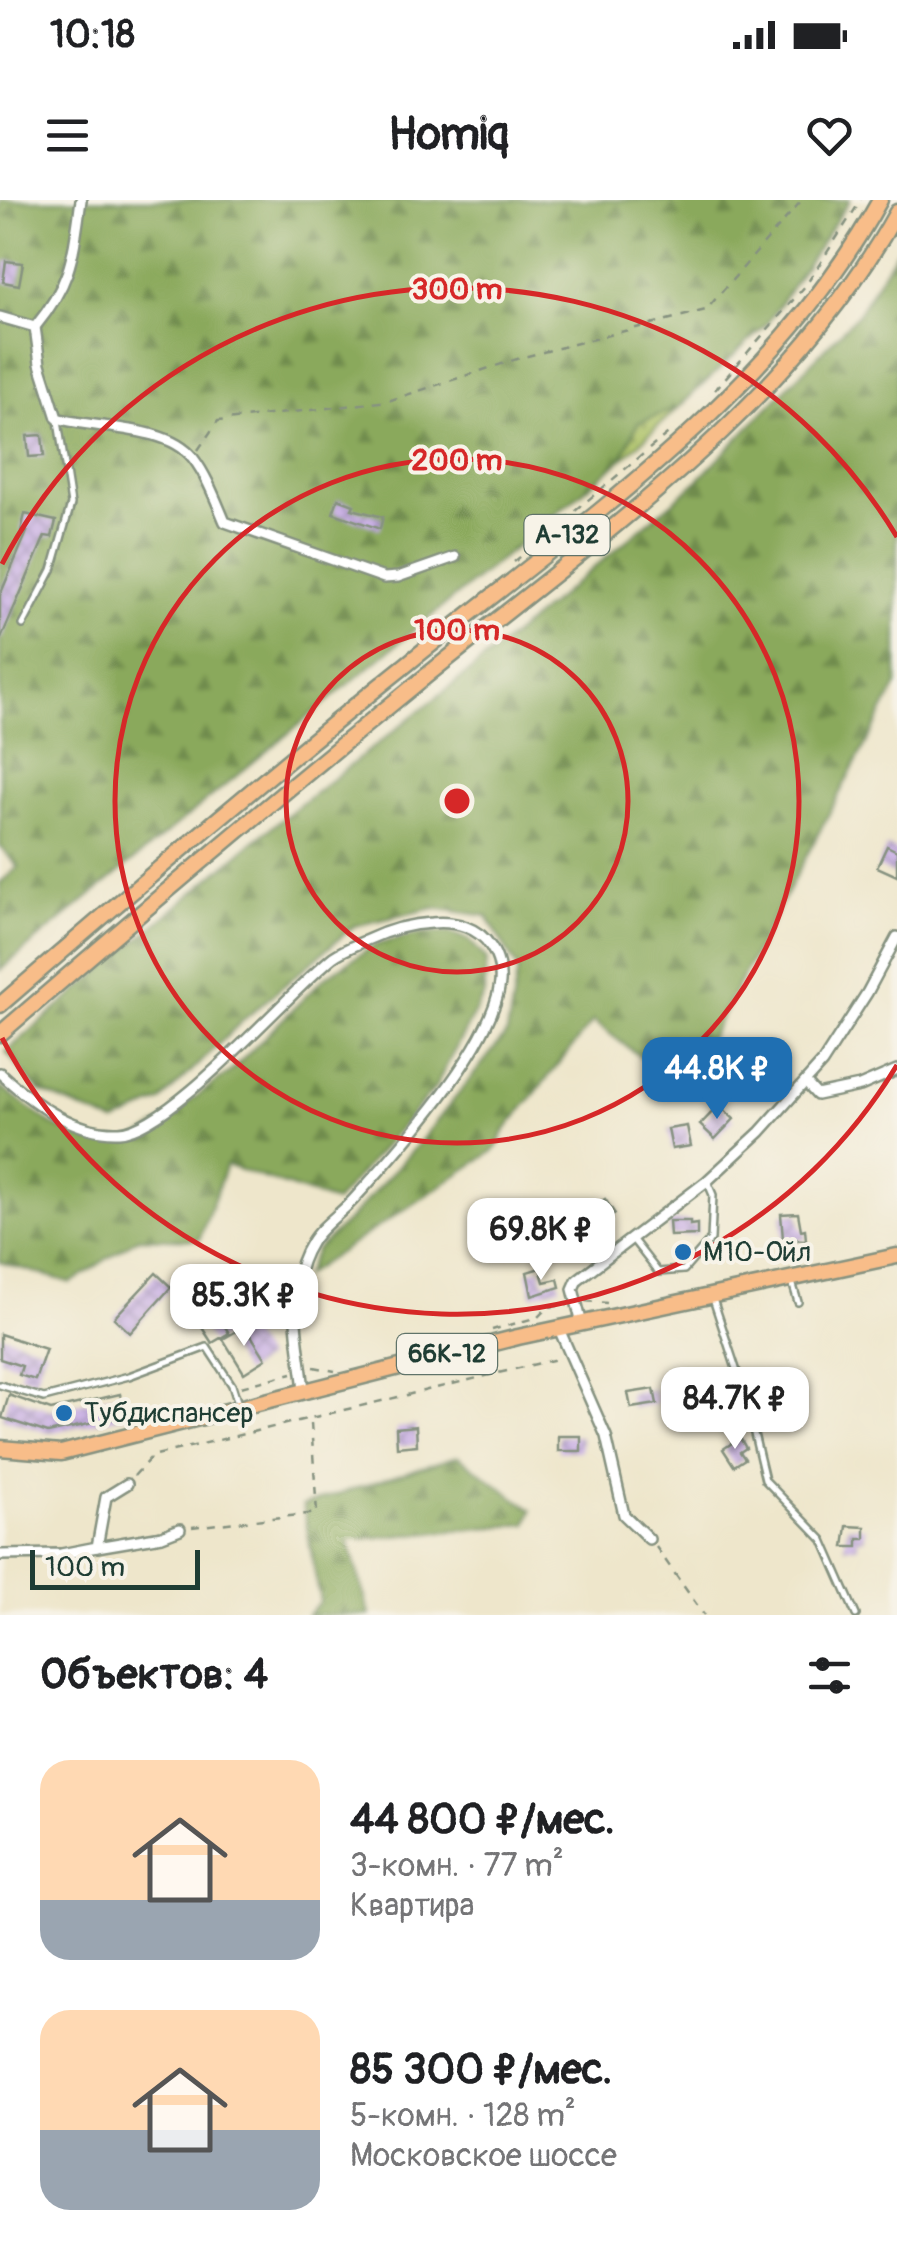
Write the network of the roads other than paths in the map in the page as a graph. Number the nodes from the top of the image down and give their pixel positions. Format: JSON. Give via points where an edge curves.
{"nodes":[{"id":1,"x":81,"y":200,"type":"edge"},
{"id":2,"x":880,"y":200,"type":"edge"},
{"id":3,"x":897,"y":212,"type":"edge"},
{"id":4,"x":0,"y":317,"type":"edge"},
{"id":5,"x":35,"y":328,"type":"junction"},
{"id":6,"x":57,"y":418,"type":"junction"},
{"id":7,"x":455,"y":557,"type":"dead end"},
{"id":8,"x":23,"y":625,"type":"dead end"},
{"id":9,"x":897,"y":936,"type":"edge"},
{"id":10,"x":0,"y":1004,"type":"edge"},
{"id":11,"x":0,"y":1034,"type":"edge"},
{"id":12,"x":897,"y":1070,"type":"edge"},
{"id":13,"x":0,"y":1073,"type":"edge"},
{"id":14,"x":806,"y":1082,"type":"junction"},
{"id":15,"x":707,"y":1181,"type":"junction"},
{"id":16,"x":631,"y":1238,"type":"junction"},
{"id":17,"x":897,"y":1256,"type":"edge"},
{"id":18,"x":792,"y":1279,"type":"junction"},
{"id":19,"x":712,"y":1296,"type":"junction"},
{"id":20,"x":798,"y":1302,"type":"dead end"},
{"id":21,"x":582,"y":1324,"type":"junction"},
{"id":22,"x":559,"y":1329,"type":"junction"},
{"id":23,"x":0,"y":1385,"type":"edge"},
{"id":24,"x":304,"y":1392,"type":"junction"},
{"id":25,"x":238,"y":1408,"type":"junction"},
{"id":26,"x":0,"y":1448,"type":"edge"},
{"id":27,"x":126,"y":1484,"type":"road end"},
{"id":28,"x":180,"y":1529,"type":"road end"},
{"id":29,"x":649,"y":1539,"type":"road end"},
{"id":30,"x":96,"y":1547,"type":"junction"},
{"id":31,"x":0,"y":1555,"type":"edge"},
{"id":32,"x":856,"y":1615,"type":"edge"}],
"edges":[{"from":1,"to":5,"type":"street","via":[[72,265],[56,303]]},
{"from":2,"to":10,"type":"main road","number":"А-132","via":[[774,347],[691,430]]},
{"from":3,"to":11,"type":"main road","number":"А-132","via":[[833,307],[707,447]]},
{"from":4,"to":5,"type":"street"},
{"from":5,"to":6,"type":"street"},
{"from":6,"to":7,"type":"street","via":[[179,445],[192,457],[225,522],[240,529],[384,578]]},
{"from":6,"to":8,"type":"lane","via":[[71,504],[52,570]]},
{"from":9,"to":14,"type":"street"},
{"from":12,"to":14,"type":"street","via":[[818,1095]]},
{"from":13,"to":24,"type":"street","via":[[36,1104],[88,1128],[120,1132],[142,1126],[210,1075],[336,954],[375,936],[435,922],[462,925],[485,938],[497,957],[500,981],[470,1051],[437,1100],[311,1242],[295,1314]]},
{"from":14,"to":15,"type":"street"},
{"from":15,"to":16,"type":"street"},
{"from":15,"to":16,"type":"lane","via":[[712,1239],[684,1270],[658,1272]]},
{"from":16,"to":21,"type":"street","via":[[577,1280],[573,1290]]},
{"from":17,"to":18,"type":"main road","number":"66К-12"},
{"from":18,"to":19,"type":"main road","number":"66К-12"},
{"from":18,"to":20,"type":"lane"},
{"from":19,"to":21,"type":"main road","number":"66К-12"},
{"from":19,"to":32,"type":"lane","via":[[746,1396],[764,1480],[823,1540]]},
{"from":21,"to":22,"type":"main road","number":"66К-12"},
{"from":22,"to":24,"type":"main road","number":"66К-12"},
{"from":22,"to":29,"type":"street","via":[[606,1436],[624,1515]]},
{"from":23,"to":25,"type":"lane","via":[[44,1398],[207,1347],[232,1384]]},
{"from":24,"to":25,"type":"main road","number":"66К-12"},
{"from":25,"to":26,"type":"main road","number":"66К-12","via":[[61,1452]]},
{"from":27,"to":30,"type":"street","via":[[106,1497]]},
{"from":28,"to":30,"type":"street"},
{"from":30,"to":31,"type":"street"}]}
